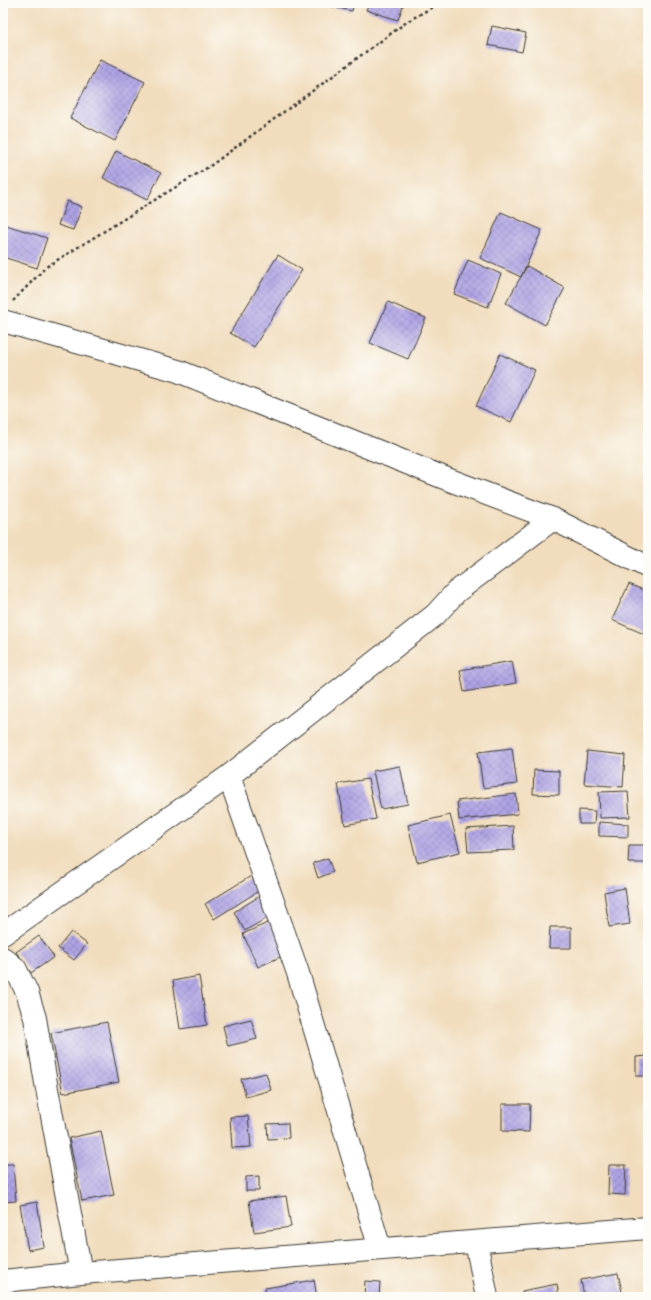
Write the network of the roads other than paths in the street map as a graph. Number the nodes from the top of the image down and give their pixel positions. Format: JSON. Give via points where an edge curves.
{"nodes":[{"id":1,"x":6,"y":314,"type":"edge"},
{"id":2,"x":553,"y":519,"type":"junction"},
{"id":3,"x":648,"y":567,"type":"edge"},
{"id":4,"x":229,"y":776,"type":"junction"},
{"id":5,"x":3,"y":934,"type":"edge"},
{"id":6,"x":3,"y":958,"type":"edge"},
{"id":7,"x":648,"y":1228,"type":"edge"},
{"id":8,"x":476,"y":1242,"type":"junction"},
{"id":9,"x":380,"y":1249,"type":"junction"},
{"id":10,"x":81,"y":1273,"type":"junction"},
{"id":11,"x":3,"y":1281,"type":"edge"},
{"id":12,"x":487,"y":1297,"type":"edge"}],
"edges":[{"from":1,"to":2,"type":"street","via":[[178,371]]},
{"from":2,"to":3,"type":"street"},
{"from":2,"to":4,"type":"street","via":[[456,592],[435,615]]},
{"from":4,"to":5,"type":"street"},
{"from":4,"to":9,"type":"street","via":[[298,973]]},
{"from":6,"to":10,"type":"street","via":[[15,968],[27,992],[35,1018]]},
{"from":7,"to":8,"type":"street"},
{"from":8,"to":9,"type":"street"},
{"from":8,"to":12,"type":"street"},
{"from":9,"to":10,"type":"street"},
{"from":10,"to":11,"type":"street"}]}
